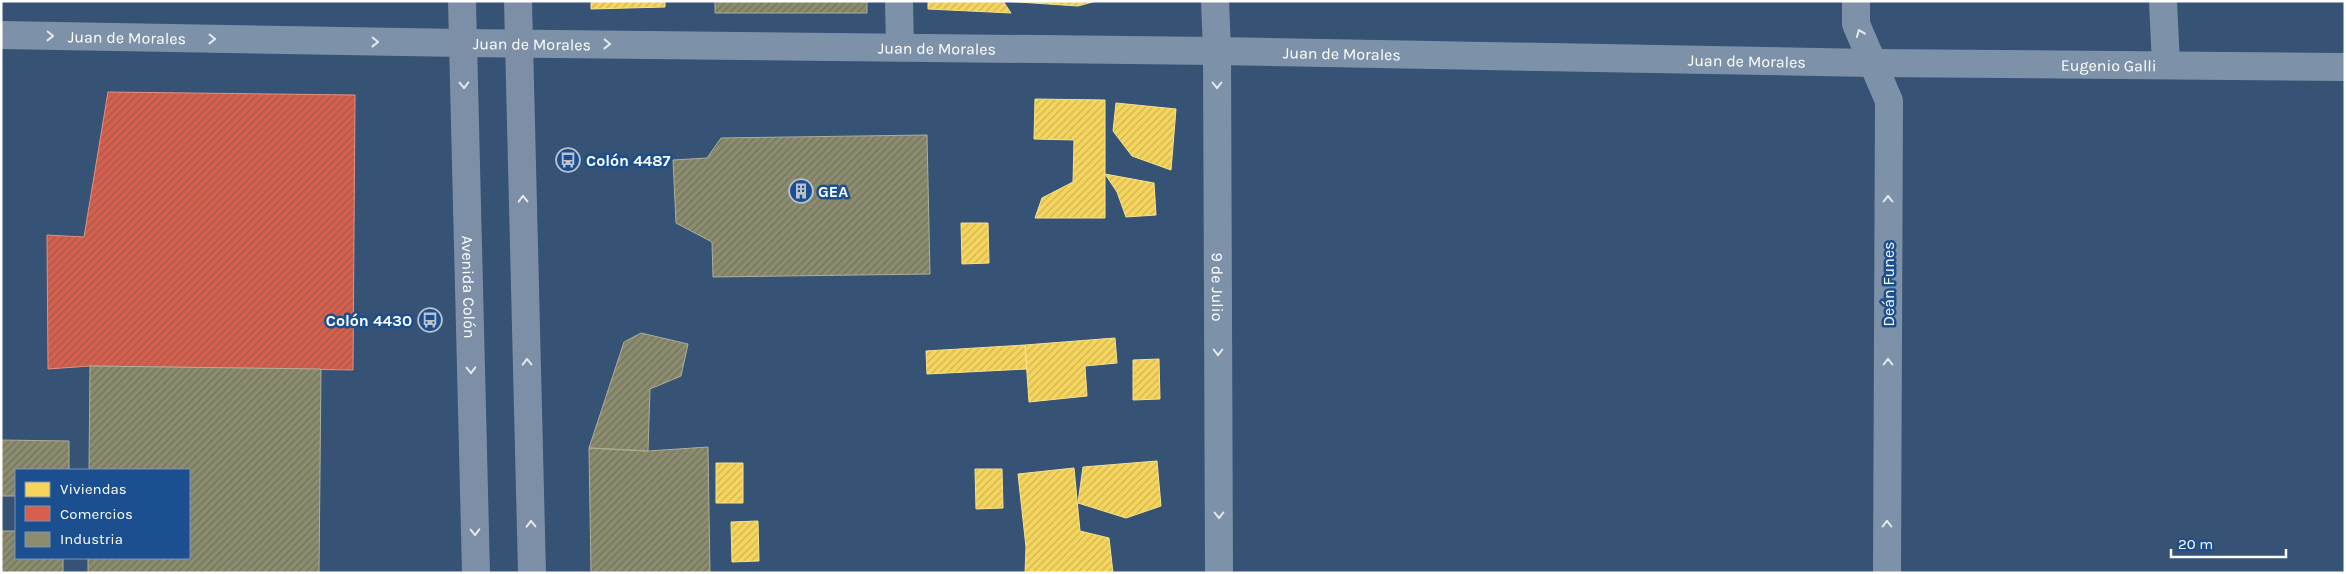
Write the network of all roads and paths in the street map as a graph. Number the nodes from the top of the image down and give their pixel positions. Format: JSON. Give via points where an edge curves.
{"nodes":[{"id":1,"x":462,"y":1,"type":"edge"},
{"id":2,"x":518,"y":1,"type":"edge"},
{"id":3,"x":899,"y":1,"type":"edge"},
{"id":4,"x":1215,"y":1,"type":"edge"},
{"id":5,"x":1856,"y":1,"type":"edge"},
{"id":6,"x":2165,"y":3,"type":"edge"},
{"id":7,"x":1,"y":35,"type":"edge"},
{"id":8,"x":463,"y":43,"type":"junction"},
{"id":9,"x":519,"y":44,"type":"junction"},
{"id":10,"x":900,"y":47,"type":"junction"},
{"id":11,"x":1217,"y":51,"type":"junction"},
{"id":12,"x":1872,"y":63,"type":"junction"},
{"id":13,"x":2166,"y":65,"type":"junction"},
{"id":14,"x":2345,"y":67,"type":"edge"},
{"id":15,"x":476,"y":573,"type":"edge"},
{"id":16,"x":532,"y":573,"type":"edge"},
{"id":17,"x":1219,"y":573,"type":"edge"},
{"id":18,"x":1887,"y":573,"type":"edge"}],
"edges":[{"from":1,"to":8,"type":"main road","name":"Avenida Colón"},
{"from":2,"to":9,"type":"main road"},
{"from":3,"to":10,"type":"street"},
{"from":4,"to":11,"type":"street","name":"9 de Julio"},
{"from":12,"to":5,"type":"street","name":"Deán Funes","one_way":true,"via":[[1856,24]]},
{"from":6,"to":13,"type":"street"},
{"from":7,"to":8,"type":"street","name":"Juan de Morales","one_way":true},
{"from":8,"to":9,"type":"street","name":"Juan de Morales"},
{"from":8,"to":15,"type":"main road","name":"Avenida Colón","one_way":true},
{"from":9,"to":10,"type":"street","name":"Juan de Morales","one_way":true},
{"from":16,"to":9,"type":"main road","one_way":true},
{"from":10,"to":11,"type":"street","name":"Juan de Morales"},
{"from":11,"to":12,"type":"street","name":"Juan de Morales"},
{"from":11,"to":17,"type":"street","name":"9 de Julio","one_way":true},
{"from":12,"to":13,"type":"street","name":"Eugenio Galli"},
{"from":18,"to":12,"type":"street","name":"Deán Funes","one_way":true,"via":[[1889,101]]},
{"from":13,"to":14,"type":"street","name":"Eugenio Galli"}]}
